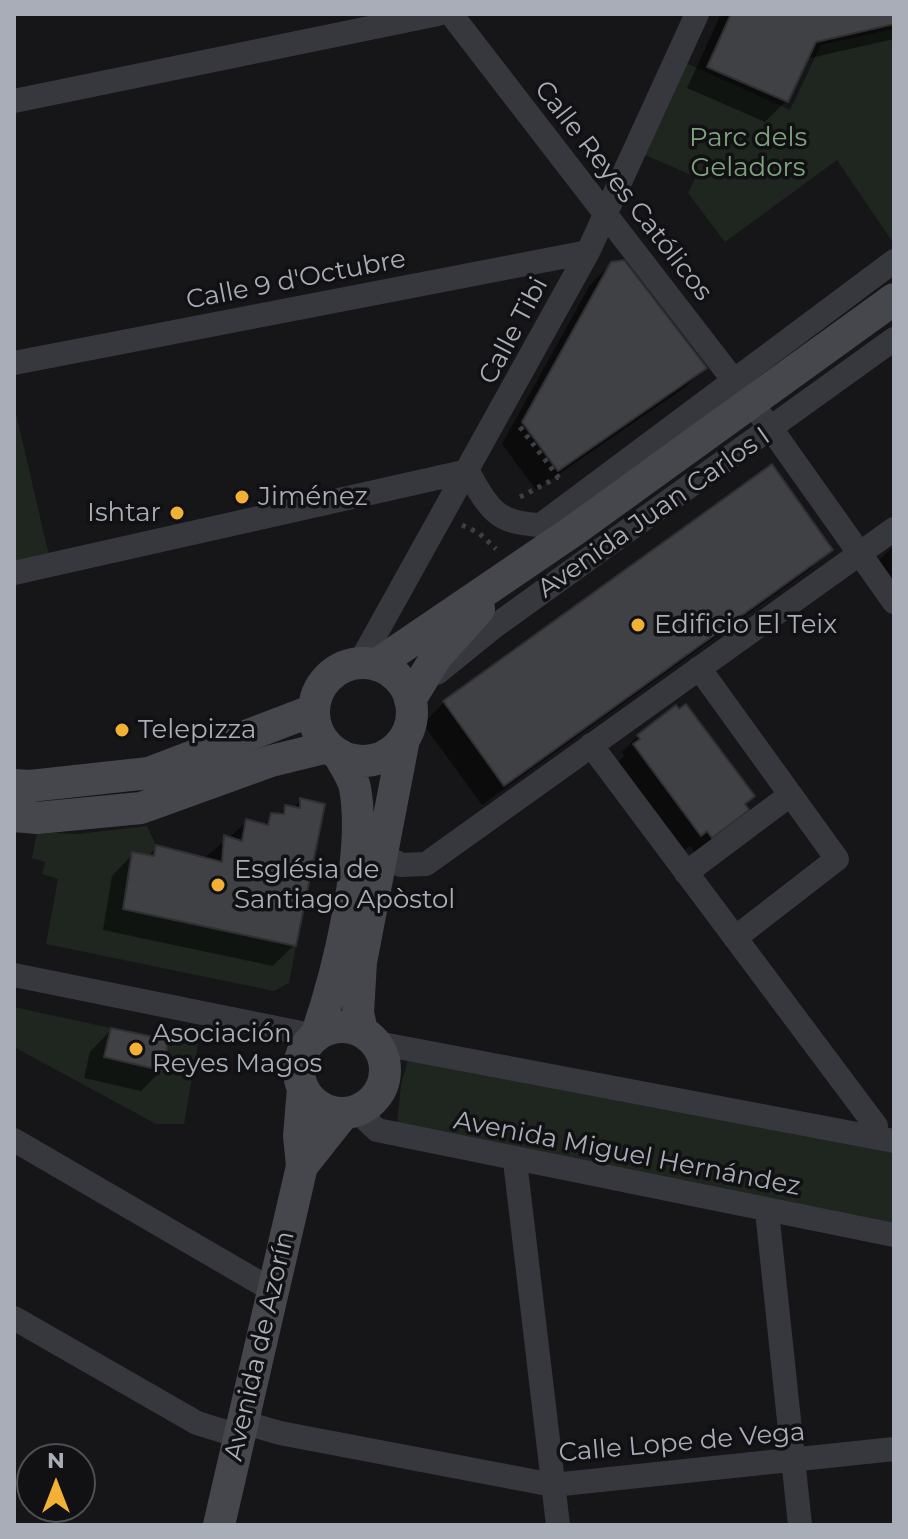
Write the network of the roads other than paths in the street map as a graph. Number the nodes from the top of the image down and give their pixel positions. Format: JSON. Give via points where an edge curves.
{"nodes":[{"id":1,"x":438,"y":14,"type":"edge"},
{"id":2,"x":451,"y":14,"type":"edge"},
{"id":3,"x":697,"y":14,"type":"edge"},
{"id":4,"x":14,"y":101,"type":"edge"},
{"id":5,"x":607,"y":215,"type":"junction"},
{"id":6,"x":588,"y":252,"type":"junction"},
{"id":7,"x":894,"y":261,"type":"edge"},
{"id":8,"x":894,"y":299,"type":"edge"},
{"id":9,"x":894,"y":339,"type":"edge"},
{"id":10,"x":14,"y":363,"type":"edge"},
{"id":11,"x":742,"y":391,"type":"junction"},
{"id":12,"x":772,"y":430,"type":"junction"},
{"id":13,"x":468,"y":471,"type":"junction"},
{"id":14,"x":574,"y":515,"type":"junction"},
{"id":15,"x":894,"y":529,"type":"edge"},
{"id":16,"x":859,"y":554,"type":"junction"},
{"id":17,"x":517,"y":568,"type":"junction"},
{"id":18,"x":14,"y":573,"type":"edge"},
{"id":19,"x":894,"y":602,"type":"edge"},
{"id":20,"x":368,"y":664,"type":"junction"},
{"id":21,"x":699,"y":668,"type":"junction"},
{"id":22,"x":413,"y":695,"type":"junction"},
{"id":23,"x":314,"y":710,"type":"junction"},
{"id":24,"x":404,"y":739,"type":"junction"},
{"id":25,"x":591,"y":745,"type":"junction"},
{"id":26,"x":333,"y":751,"type":"junction"},
{"id":27,"x":14,"y":785,"type":"edge"},
{"id":28,"x":790,"y":795,"type":"junction"},
{"id":29,"x":14,"y":816,"type":"edge"},
{"id":30,"x":380,"y":854,"type":"junction"},
{"id":31,"x":686,"y":873,"type":"junction"},
{"id":32,"x":735,"y":938,"type":"junction"},
{"id":33,"x":14,"y":975,"type":"edge"},
{"id":34,"x":316,"y":1036,"type":"junction"},
{"id":35,"x":369,"y":1037,"type":"junction"},
{"id":36,"x":303,"y":1088,"type":"junction"},
{"id":37,"x":351,"y":1112,"type":"junction"},
{"id":38,"x":884,"y":1129,"type":"edge"},
{"id":39,"x":14,"y":1140,"type":"edge"},
{"id":40,"x":515,"y":1161,"type":"junction"},
{"id":41,"x":302,"y":1166,"type":"junction"},
{"id":42,"x":767,"y":1211,"type":"junction"},
{"id":43,"x":894,"y":1235,"type":"edge"},
{"id":44,"x":272,"y":1290,"type":"junction"},
{"id":45,"x":14,"y":1318,"type":"edge"},
{"id":46,"x":241,"y":1429,"type":"junction"},
{"id":47,"x":894,"y":1449,"type":"edge"},
{"id":48,"x":794,"y":1461,"type":"junction"},
{"id":49,"x":553,"y":1485,"type":"junction"},
{"id":50,"x":219,"y":1525,"type":"edge"},
{"id":51,"x":558,"y":1525,"type":"edge"},
{"id":52,"x":800,"y":1525,"type":"edge"}],
"edges":[{"from":1,"to":4,"type":"street"},
{"from":2,"to":5,"type":"street","name":"Calle Reyes Católicos"},
{"from":3,"to":5,"type":"street","name":"Calle Tibi"},
{"from":5,"to":6,"type":"street","name":"Calle Tibi"},
{"from":5,"to":11,"type":"street","name":"Calle Reyes Católicos"},
{"from":6,"to":10,"type":"street","name":"Calle 9 d'Octubre"},
{"from":6,"to":13,"type":"street","name":"Calle Tibi"},
{"from":7,"to":11,"type":"street","name":"Avenida Juan Carlos I"},
{"from":8,"to":11,"type":"main road","name":"Avenida Juan Carlos I"},
{"from":9,"to":12,"type":"street","name":"Avenida Juan Carlos I"},
{"from":11,"to":12,"type":"street","name":"Calle Reyes Católicos"},
{"from":11,"to":14,"type":"main road","name":"Avenida Juan Carlos I"},
{"from":12,"to":16,"type":"street","name":"Calle Reyes Católicos"},
{"from":12,"to":22,"type":"street","name":"Avenida Juan Carlos I","via":[[495,626]]},
{"from":13,"to":14,"type":"street","via":[[485,504],[506,521],[542,524]]},
{"from":13,"to":18,"type":"street"},
{"from":13,"to":20,"type":"street","name":"Calle Tibi"},
{"from":14,"to":17,"type":"main road","name":"Avenida Juan Carlos I"},
{"from":15,"to":16,"type":"street"},
{"from":16,"to":19,"type":"street","name":"Calle Reyes Católicos"},
{"from":16,"to":21,"type":"street"},
{"from":17,"to":20,"type":"main road","name":"Avenida Juan Carlos I"},
{"from":17,"to":22,"type":"main road","name":"Avenida Juan Carlos I","via":[[436,657]]},
{"from":20,"to":22,"type":"main road","via":[[397,678]]},
{"from":20,"to":23,"type":"main road","via":[[333,673]]},
{"from":21,"to":25,"type":"street"},
{"from":21,"to":28,"type":"street"},
{"from":22,"to":24,"type":"main road"},
{"from":23,"to":26,"type":"main road","via":[[315,724]]},
{"from":23,"to":27,"type":"main road","via":[[149,773]]},
{"from":24,"to":26,"type":"main road","via":[[369,761]]},
{"from":24,"to":30,"type":"main road"},
{"from":25,"to":30,"type":"street","via":[[426,864],[401,865]]},
{"from":25,"to":31,"type":"street"},
{"from":26,"to":29,"type":"main road","via":[[271,761],[141,808]]},
{"from":26,"to":34,"type":"main road","via":[[354,784],[358,819],[347,921]]},
{"from":28,"to":31,"type":"street"},
{"from":28,"to":32,"type":"street","via":[[837,859]]},
{"from":30,"to":35,"type":"main road","via":[[360,974],[358,1013]]},
{"from":31,"to":32,"type":"street"},
{"from":32,"to":38,"type":"street"},
{"from":33,"to":34,"type":"street"},
{"from":34,"to":35,"type":"main road","via":[[341,1027]]},
{"from":34,"to":36,"type":"main road","via":[[301,1058]]},
{"from":35,"to":37,"type":"main road","via":[[383,1055],[384,1082],[379,1094]]},
{"from":35,"to":38,"type":"street"},
{"from":36,"to":37,"type":"main road","via":[[318,1106]]},
{"from":36,"to":41,"type":"main road","name":"Avenida de Azorín"},
{"from":37,"to":40,"type":"street","name":"Avenida Miguel Hernández","via":[[377,1130]]},
{"from":37,"to":41,"type":"main road","name":"Avenida de Azorín"},
{"from":39,"to":44,"type":"street"},
{"from":40,"to":42,"type":"street","name":"Avenida Miguel Hernández"},
{"from":40,"to":49,"type":"street"},
{"from":41,"to":44,"type":"main road","name":"Avenida de Azorín"},
{"from":42,"to":43,"type":"street","name":"Avenida Miguel Hernández"},
{"from":42,"to":48,"type":"street"},
{"from":44,"to":46,"type":"main road","name":"Avenida de Azorín"},
{"from":45,"to":46,"type":"street","name":"Calle Lope de Vega","via":[[197,1423]]},
{"from":46,"to":49,"type":"street","name":"Calle Lope de Vega"},
{"from":46,"to":50,"type":"main road","name":"Avenida de Azorín"},
{"from":47,"to":48,"type":"street","name":"Calle Lope de Vega"},
{"from":48,"to":49,"type":"street","name":"Calle Lope de Vega"},
{"from":48,"to":52,"type":"street"},
{"from":49,"to":51,"type":"street"}]}
